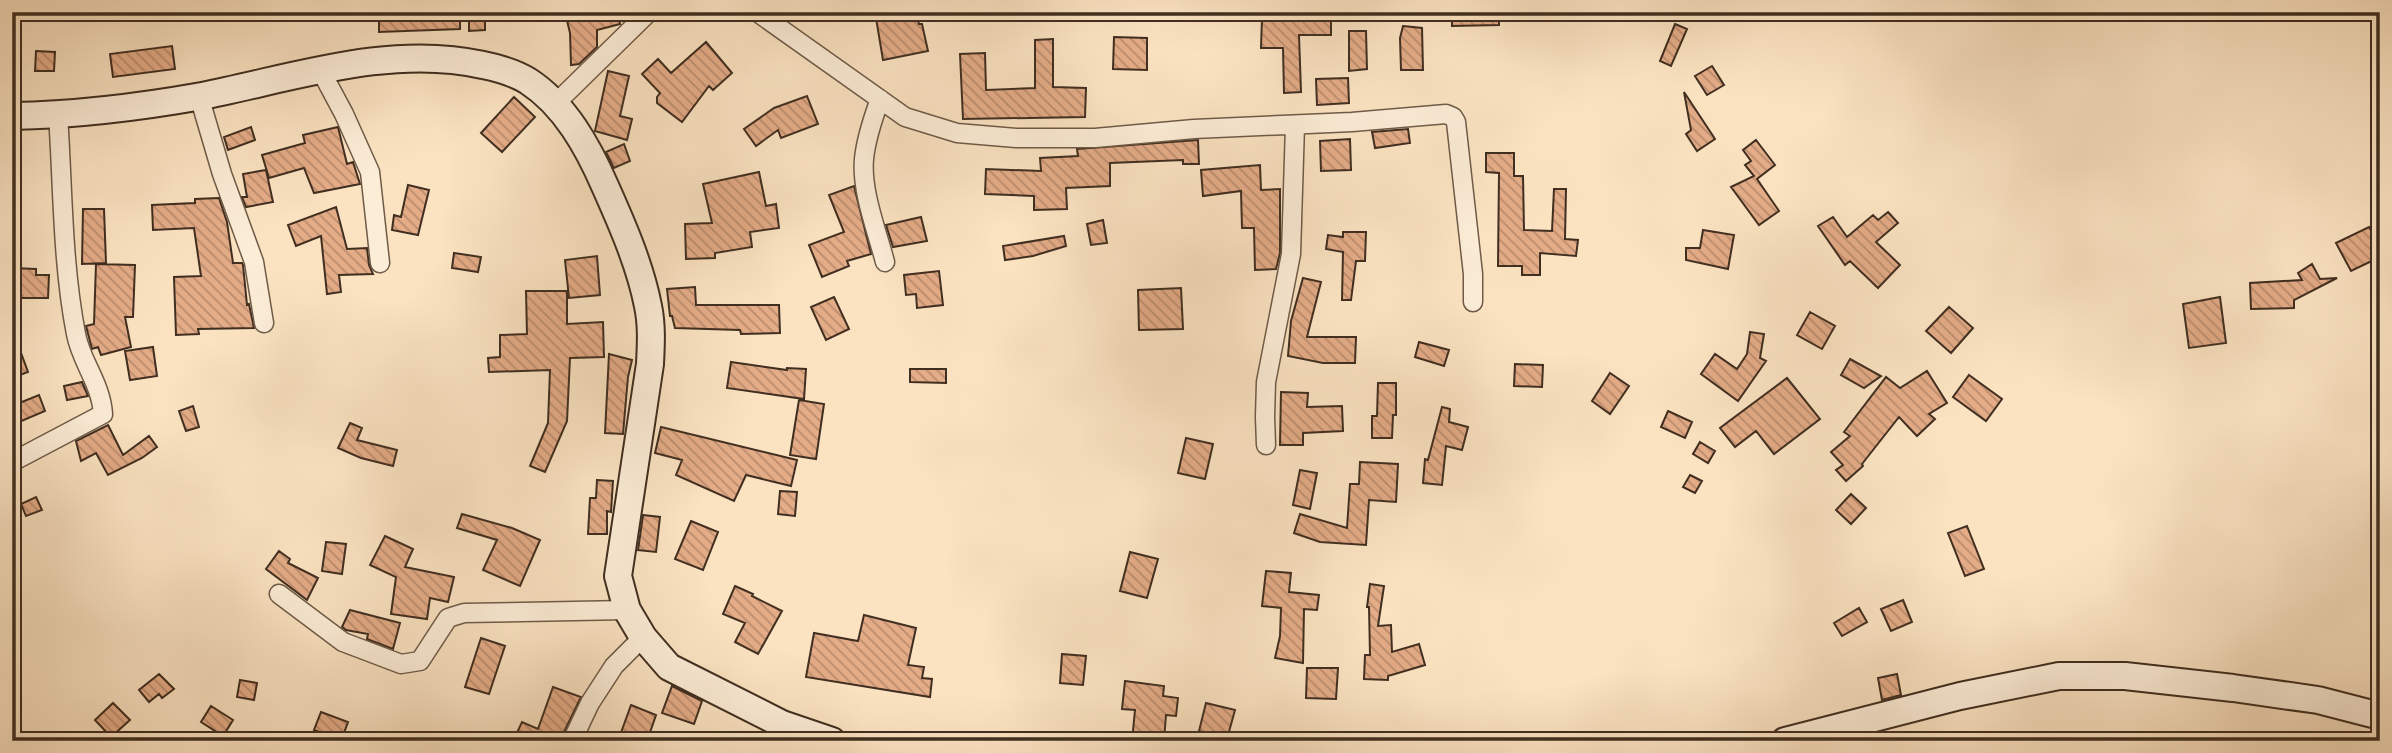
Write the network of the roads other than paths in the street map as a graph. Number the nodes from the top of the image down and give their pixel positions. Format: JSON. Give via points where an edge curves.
{"nodes":[{"id":1,"x":649,"y":12,"type":"edge"},
{"id":2,"x":757,"y":12,"type":"edge"},
{"id":3,"x":321,"y":71,"type":"junction"},
{"id":4,"x":199,"y":96,"type":"junction"},
{"id":5,"x":880,"y":99,"type":"junction"},
{"id":6,"x":555,"y":104,"type":"junction"},
{"id":7,"x":58,"y":115,"type":"junction"},
{"id":8,"x":12,"y":116,"type":"edge"},
{"id":9,"x":1295,"y":125,"type":"junction"},
{"id":10,"x":885,"y":262,"type":"dead end"},
{"id":11,"x":380,"y":263,"type":"dead end"},
{"id":12,"x":1473,"y":302,"type":"dead end"},
{"id":13,"x":264,"y":323,"type":"dead end"},
{"id":14,"x":1266,"y":445,"type":"dead end"},
{"id":15,"x":12,"y":462,"type":"edge"},
{"id":16,"x":279,"y":594,"type":"dead end"},
{"id":17,"x":627,"y":610,"type":"junction"},
{"id":18,"x":643,"y":637,"type":"junction"},
{"id":19,"x":2380,"y":716,"type":"edge"},
{"id":20,"x":572,"y":741,"type":"edge"},
{"id":21,"x":832,"y":741,"type":"edge"},
{"id":22,"x":1785,"y":741,"type":"edge"}],
"edges":[{"from":1,"to":6,"type":"street"},
{"from":2,"to":5,"type":"street"},
{"from":3,"to":4,"type":"street"},
{"from":3,"to":6,"type":"street","via":[[374,60],[458,59],[527,81]]},
{"from":3,"to":11,"type":"street","via":[[370,172]]},
{"from":4,"to":7,"type":"street"},
{"from":4,"to":13,"type":"street","via":[[254,262]]},
{"from":5,"to":9,"type":"street","via":[[905,117],[957,133],[1016,138],[1095,138]]},
{"from":5,"to":10,"type":"street","via":[[864,160]]},
{"from":6,"to":17,"type":"street","via":[[584,142],[621,222],[652,332],[618,576]]},
{"from":7,"to":8,"type":"street"},
{"from":7,"to":15,"type":"street","via":[[76,337],[102,397],[103,414]]},
{"from":9,"to":12,"type":"street","via":[[1453,117]]},
{"from":9,"to":14,"type":"street","via":[[1291,254],[1266,382]]},
{"from":16,"to":17,"type":"street","via":[[343,642],[401,664],[420,661],[448,618],[464,613]]},
{"from":17,"to":18,"type":"street"},
{"from":18,"to":20,"type":"street","via":[[614,666]]},
{"from":18,"to":21,"type":"street","via":[[669,667],[782,724]]},
{"from":19,"to":22,"type":"street","via":[[2318,700],[2233,688],[2124,676],[2059,676]]}]}
